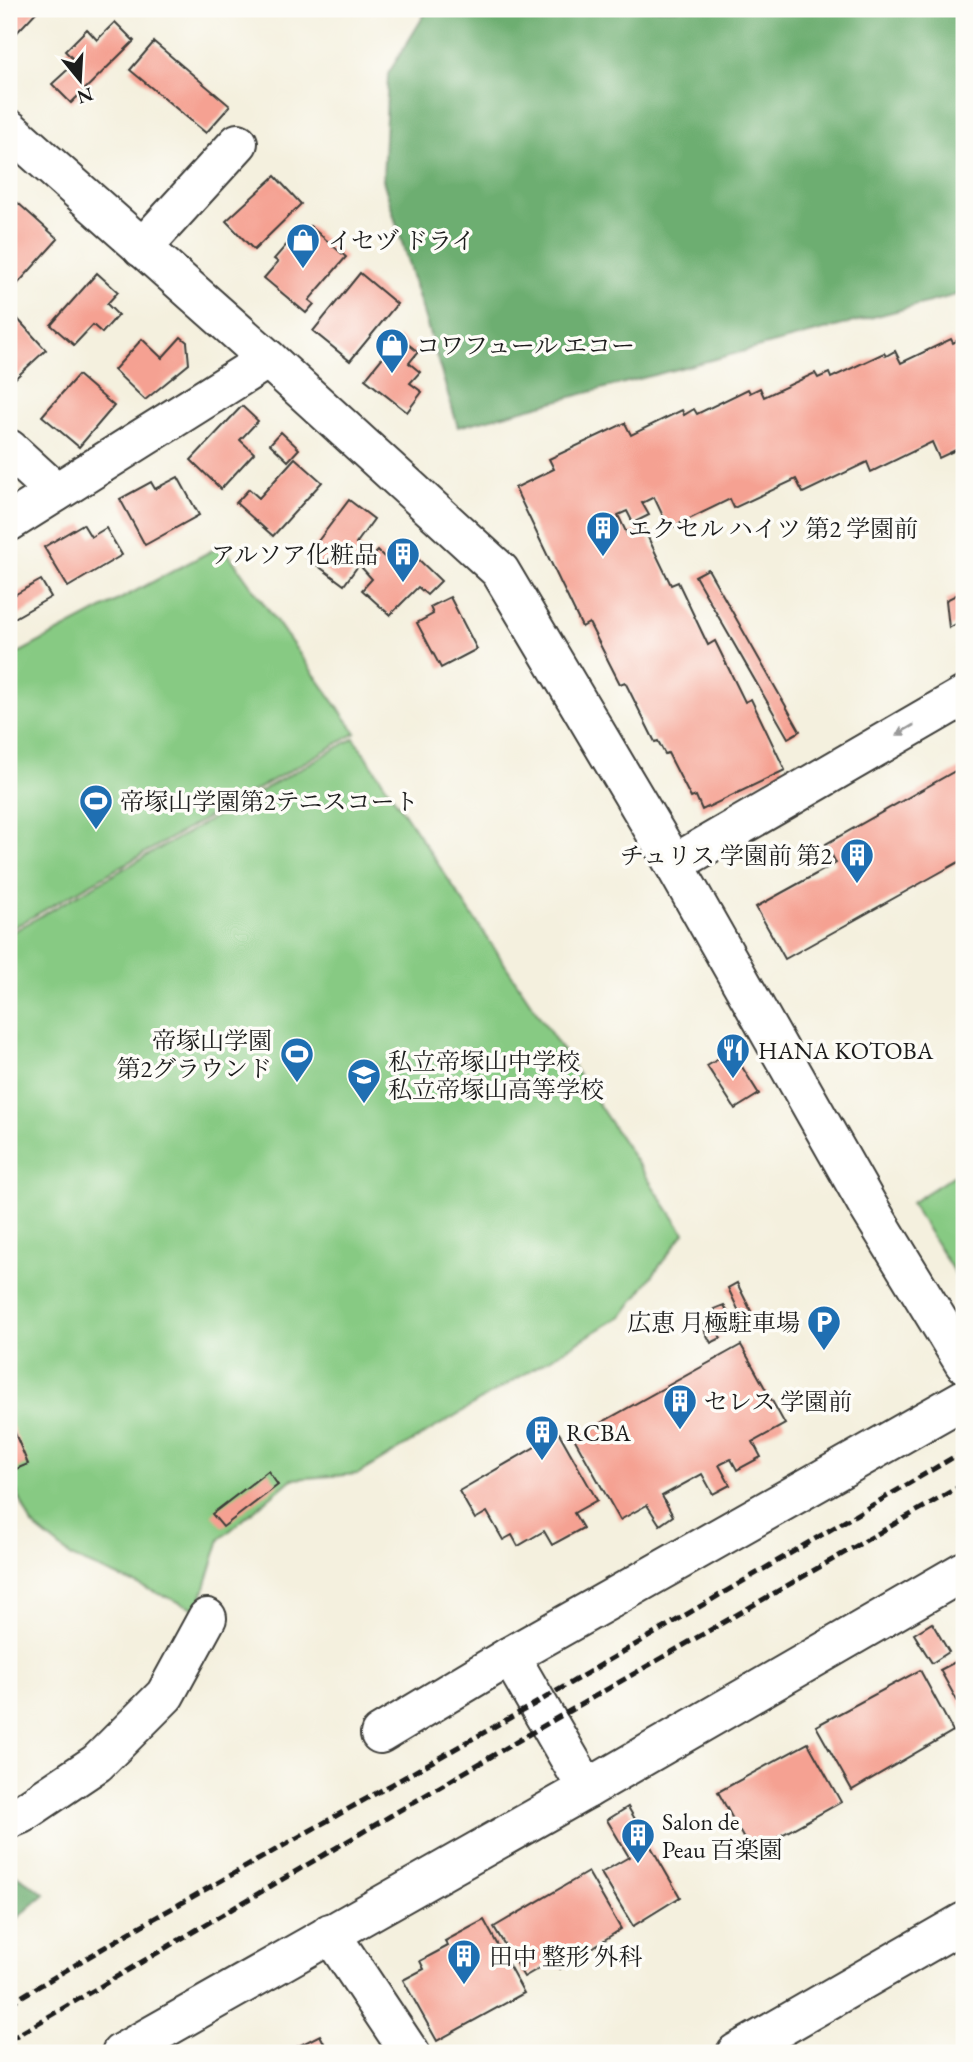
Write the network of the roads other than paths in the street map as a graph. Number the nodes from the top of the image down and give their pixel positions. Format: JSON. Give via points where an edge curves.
{"nodes":[{"id":1,"x":9,"y":129,"type":"edge"},
{"id":2,"x":238,"y":143,"type":"dead end"},
{"id":3,"x":142,"y":248,"type":"junction"},
{"id":4,"x":268,"y":359,"type":"junction"},
{"id":5,"x":9,"y":449,"type":"edge"},
{"id":6,"x":56,"y":492,"type":"junction"},
{"id":7,"x":9,"y":522,"type":"edge"},
{"id":8,"x":964,"y":696,"type":"edge"},
{"id":9,"x":674,"y":864,"type":"junction"},
{"id":10,"x":964,"y":1363,"type":"edge"},
{"id":11,"x":964,"y":1399,"type":"edge"},
{"id":12,"x":964,"y":1570,"type":"edge"},
{"id":13,"x":207,"y":1618,"type":"dead end"},
{"id":14,"x":510,"y":1656,"type":"junction"},
{"id":15,"x":380,"y":1734,"type":"dead end"},
{"id":16,"x":587,"y":1788,"type":"junction"},
{"id":17,"x":9,"y":1819,"type":"edge"},
{"id":18,"x":964,"y":1922,"type":"edge"},
{"id":19,"x":330,"y":1933,"type":"junction"},
{"id":20,"x":121,"y":2053,"type":"edge"},
{"id":21,"x":410,"y":2053,"type":"edge"},
{"id":22,"x":736,"y":2053,"type":"edge"}],
"edges":[{"from":1,"to":3,"type":"street"},
{"from":2,"to":3,"type":"street"},
{"from":3,"to":4,"type":"street"},
{"from":4,"to":6,"type":"street"},
{"from":4,"to":9,"type":"street","via":[[500,571]]},
{"from":5,"to":6,"type":"street"},
{"from":6,"to":7,"type":"street"},
{"from":8,"to":9,"type":"street","one_way":true},
{"from":9,"to":10,"type":"street"},
{"from":11,"to":14,"type":"street"},
{"from":12,"to":16,"type":"street"},
{"from":13,"to":17,"type":"street","via":[[165,1695],[97,1763]]},
{"from":14,"to":15,"type":"street"},
{"from":14,"to":16,"type":"street"},
{"from":16,"to":19,"type":"street"},
{"from":18,"to":22,"type":"street"},
{"from":19,"to":20,"type":"street"},
{"from":19,"to":21,"type":"street"}]}
